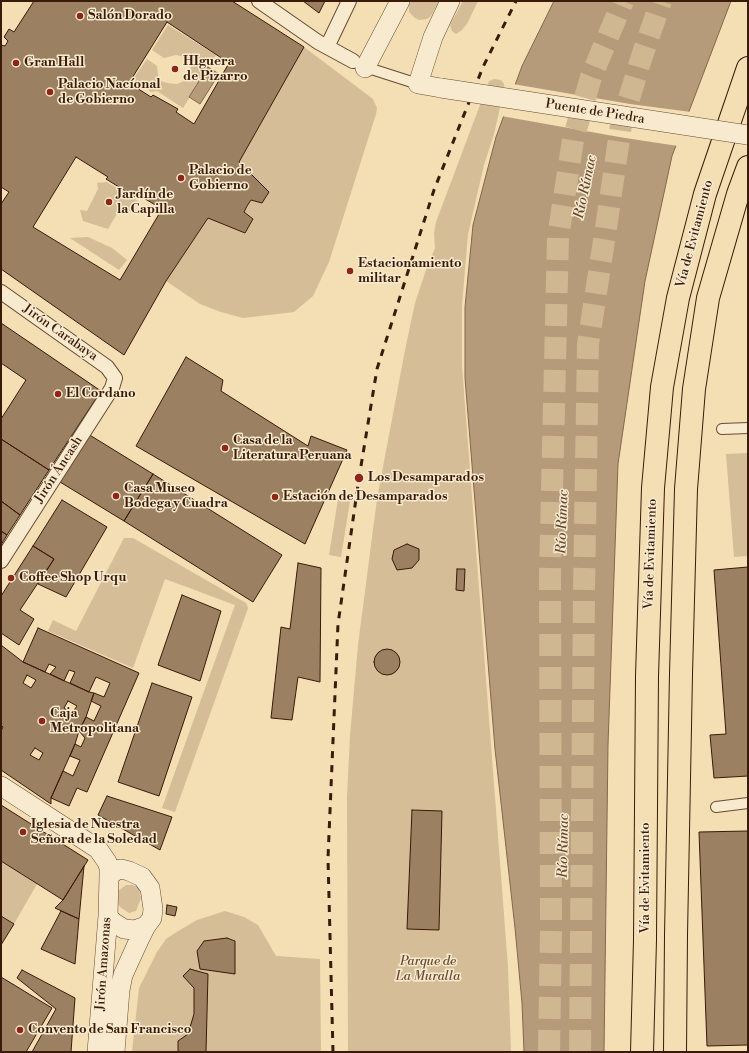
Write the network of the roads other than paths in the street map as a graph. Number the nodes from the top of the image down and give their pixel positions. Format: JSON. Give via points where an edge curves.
{"nodes":[{"id":1,"x":259,"y":1,"type":"edge"},
{"id":2,"x":349,"y":1,"type":"edge"},
{"id":3,"x":400,"y":1,"type":"edge"},
{"id":4,"x":450,"y":1,"type":"edge"},
{"id":5,"x":327,"y":47,"type":"junction"},
{"id":6,"x":359,"y":64,"type":"junction"},
{"id":7,"x":748,"y":68,"type":"edge"},
{"id":8,"x":418,"y":84,"type":"junction"},
{"id":9,"x":748,"y":135,"type":"edge"},
{"id":10,"x":748,"y":167,"type":"edge"},
{"id":11,"x":1,"y":292,"type":"edge"},
{"id":12,"x":115,"y":378,"type":"joint"},
{"id":13,"x":748,"y":428,"type":"edge"},
{"id":14,"x":722,"y":429,"type":"dead end"},
{"id":15,"x":1,"y":561,"type":"edge"},
{"id":16,"x":1,"y":786,"type":"edge"},
{"id":17,"x":748,"y":803,"type":"edge"},
{"id":18,"x":716,"y":807,"type":"dead end"},
{"id":19,"x":109,"y":876,"type":"junction"},
{"id":20,"x":108,"y":916,"type":"junction"},
{"id":21,"x":146,"y":926,"type":"junction"},
{"id":22,"x":97,"y":1052,"type":"edge"},
{"id":23,"x":115,"y":1052,"type":"edge"},
{"id":24,"x":642,"y":1052,"type":"edge"},
{"id":25,"x":675,"y":1052,"type":"edge"}],
"edges":[{"from":1,"to":5,"type":"street"},
{"from":2,"to":5,"type":"street"},
{"from":3,"to":6,"type":"street"},
{"from":4,"to":8,"type":"street","via":[[433,37]]},
{"from":5,"to":6,"type":"street"},
{"from":6,"to":8,"type":"lane"},
{"from":7,"to":24,"type":"highway","name":"Vía de Evitamiento","via":[[704,194],[678,298],[662,388],[653,488],[647,668],[646,940]]},
{"from":8,"to":9,"type":"street","name":"Puente de Piedra","bridge":true},
{"from":10,"to":25,"type":"highway","via":[[708,298],[694,389],[686,489],[681,650]]},
{"from":11,"to":12,"type":"street","name":"Jirón Carabaya","via":[[107,367]]},
{"from":12,"to":15,"type":"street","name":"Jirón Áncash","via":[[112,388]]},
{"from":13,"to":14,"type":"lane"},
{"from":16,"to":19,"type":"street","name":"Jirón Amazonas","via":[[98,849],[107,862]]},
{"from":17,"to":18,"type":"lane"},
{"from":19,"to":20,"type":"street","name":"Jirón Amazonas"},
{"from":19,"to":21,"type":"street","name":"Jirón Amazonas","via":[[121,869],[145,880],[150,888],[153,909],[152,918]]},
{"from":20,"to":21,"type":"street","via":[[124,929],[135,930]]},
{"from":20,"to":22,"type":"street","name":"Jirón Amazonas"},
{"from":21,"to":23,"type":"street","name":"Jirón Amazonas","via":[[123,975]]}]}
